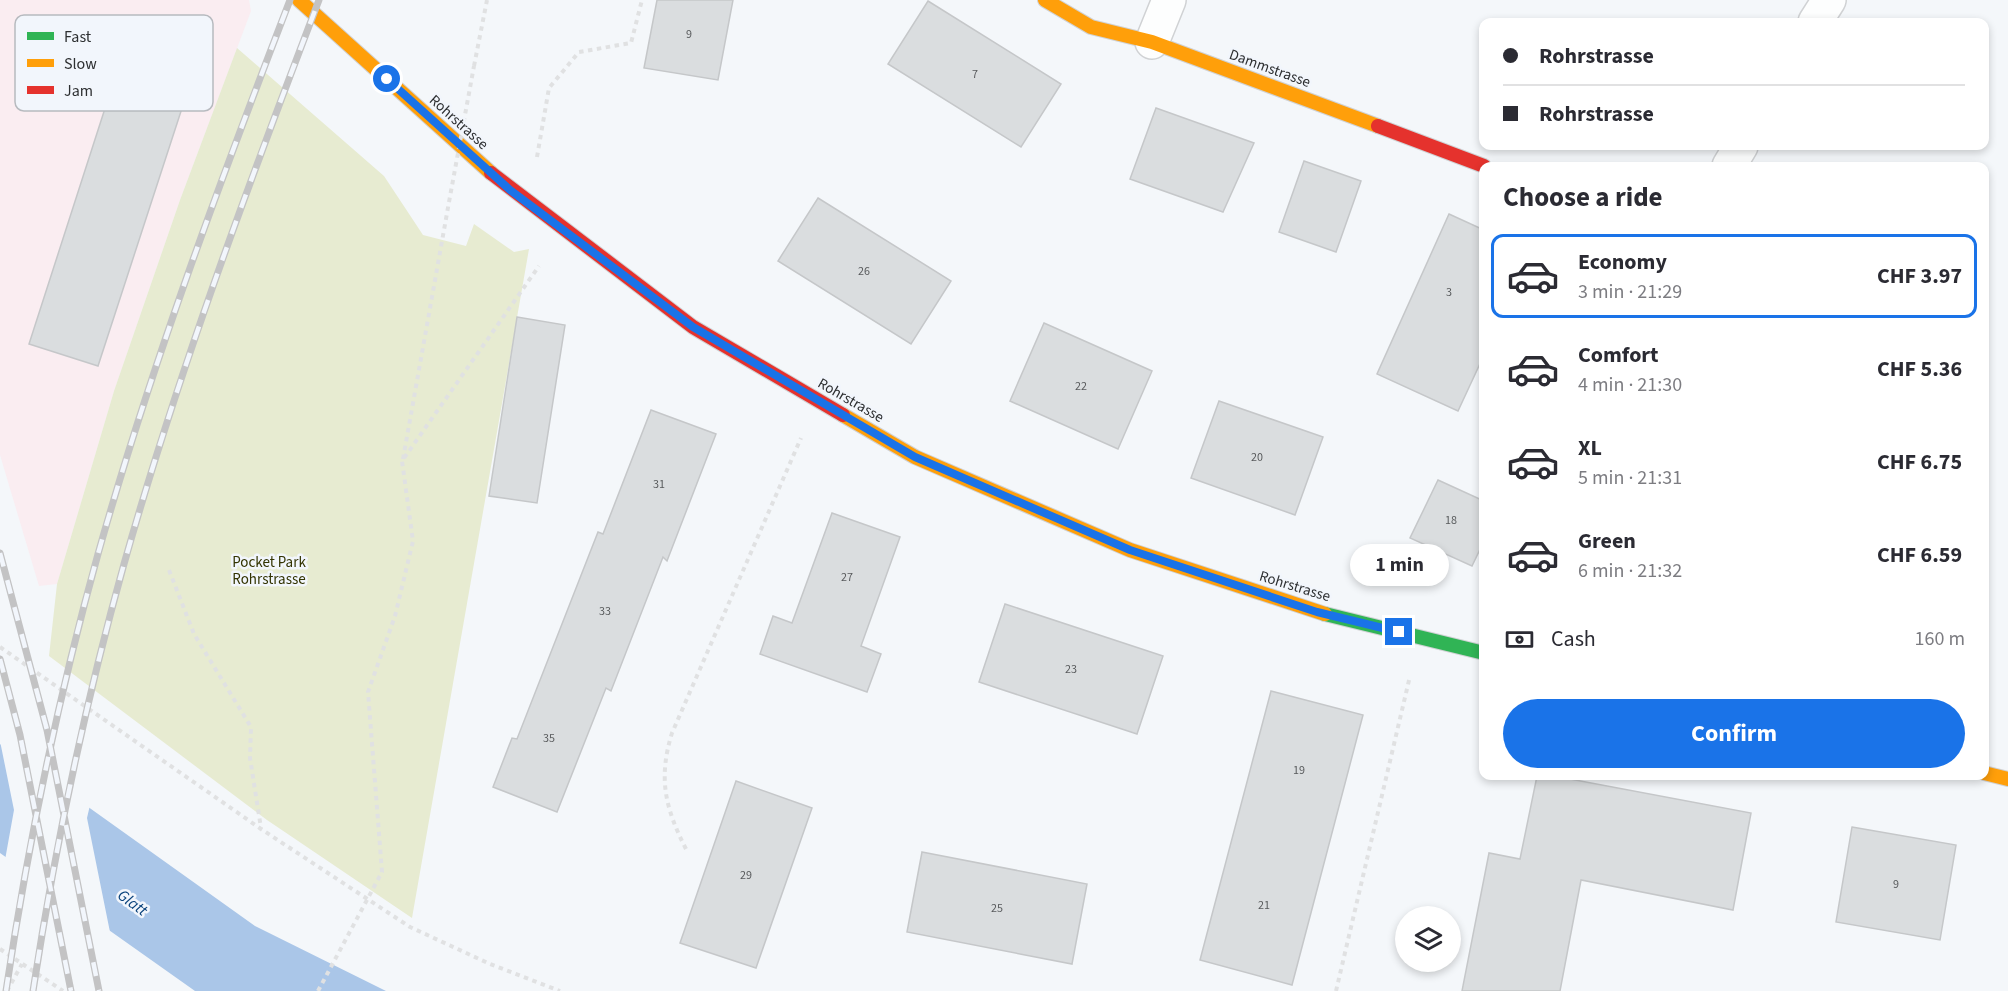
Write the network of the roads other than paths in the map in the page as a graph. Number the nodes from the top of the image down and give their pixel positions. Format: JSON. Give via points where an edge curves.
{"nodes":[{"id":1,"x":299,"y":0,"type":"edge"},
{"id":2,"x":1045,"y":0,"type":"edge"},
{"id":3,"x":1169,"y":0,"type":"edge"},
{"id":4,"x":1829,"y":0,"type":"edge"},
{"id":5,"x":1818,"y":18,"type":"edge"},
{"id":6,"x":1152,"y":42,"type":"junction"},
{"id":7,"x":1479,"y":164,"type":"edge"},
{"id":8,"x":1479,"y":652,"type":"edge"},
{"id":9,"x":1989,"y":774,"type":"edge"},
{"id":10,"x":2008,"y":779,"type":"edge"}],
"edges":[{"from":1,"to":8,"type":"main road","name":"Rohrstrasse","via":[[510,190],[563,231],[693,327],[915,457],[1130,550],[1317,612]]},
{"from":2,"to":6,"type":"main road","name":"Dammstrasse","via":[[1091,27]]},
{"from":3,"to":6,"type":"street"},
{"from":4,"to":5,"type":"street"},
{"from":6,"to":7,"type":"main road","name":"Dammstrasse"},
{"from":9,"to":10,"type":"main road"}]}
